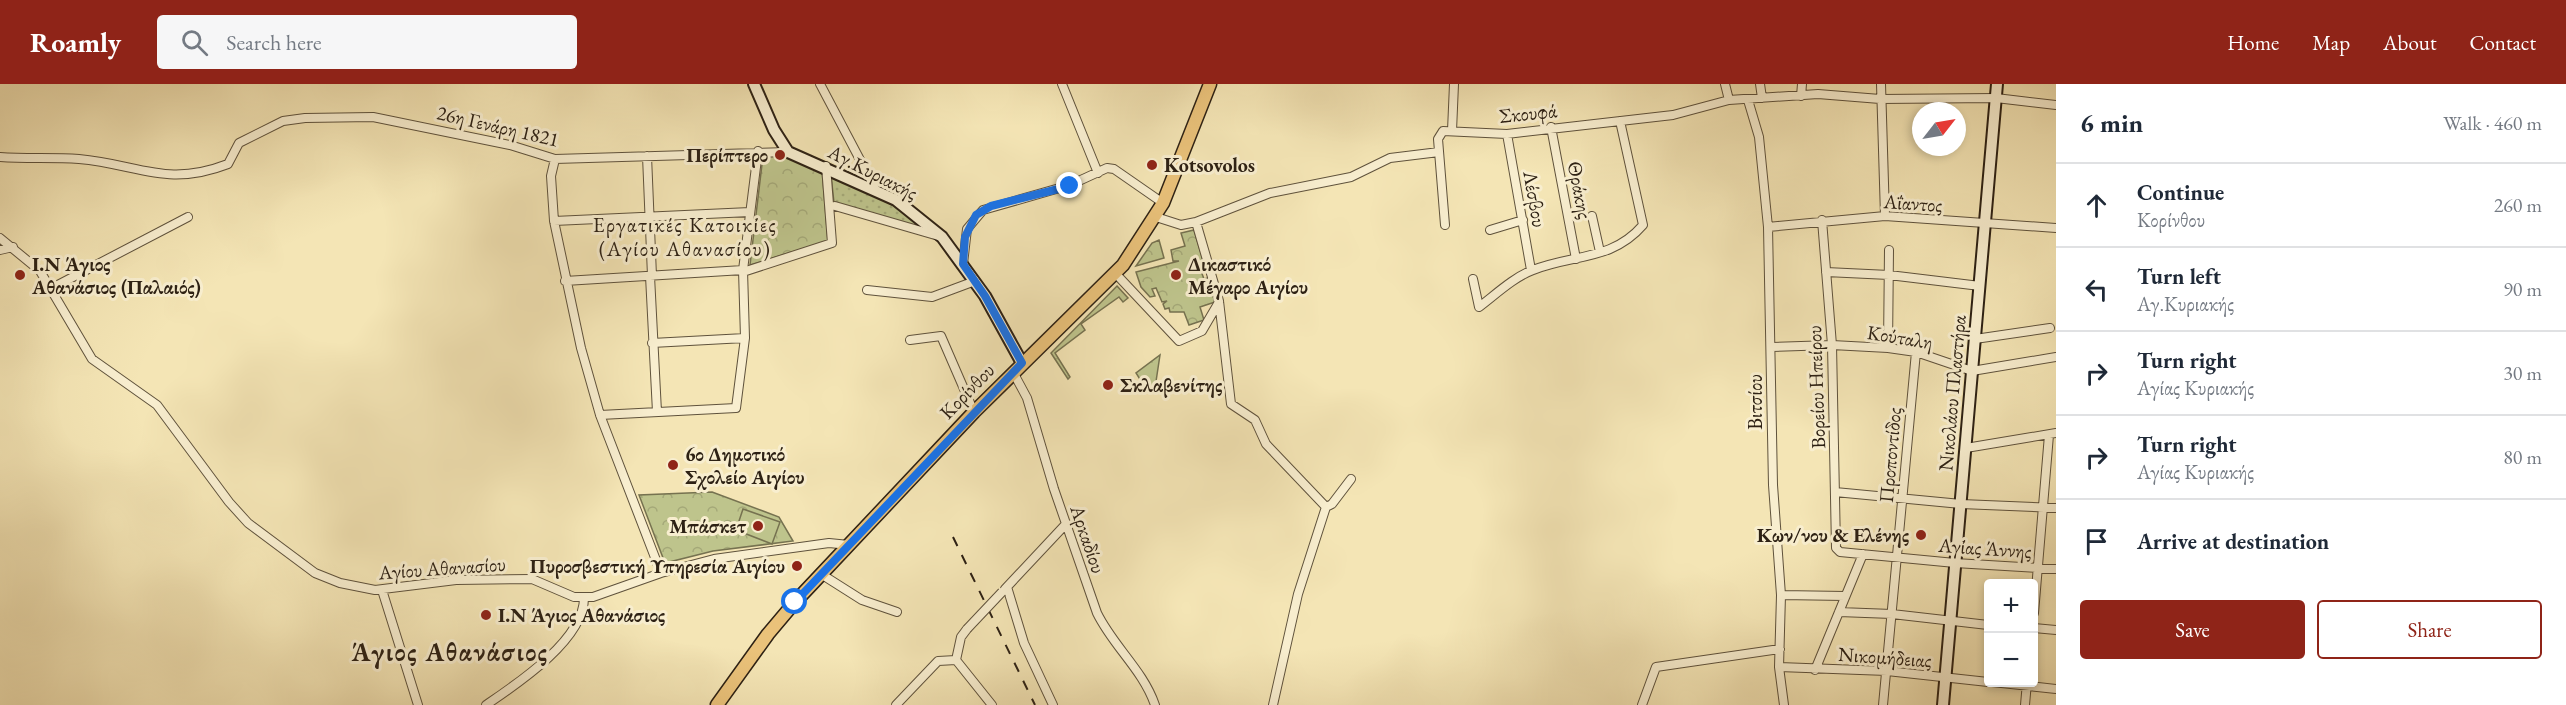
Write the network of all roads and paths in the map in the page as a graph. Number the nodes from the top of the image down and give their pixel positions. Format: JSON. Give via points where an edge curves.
{"nodes":[{"id":1,"x":754,"y":84,"type":"edge"},
{"id":2,"x":820,"y":84,"type":"edge"},
{"id":3,"x":1062,"y":84,"type":"edge"},
{"id":4,"x":1210,"y":84,"type":"edge"},
{"id":5,"x":1454,"y":84,"type":"edge"},
{"id":6,"x":1725,"y":84,"type":"edge"},
{"id":7,"x":1760,"y":84,"type":"edge"},
{"id":8,"x":1802,"y":84,"type":"edge"},
{"id":9,"x":1832,"y":84,"type":"edge"},
{"id":10,"x":1881,"y":84,"type":"edge"},
{"id":11,"x":1997,"y":84,"type":"edge"},
{"id":12,"x":1831,"y":95,"type":"junction"},
{"id":13,"x":1801,"y":96,"type":"junction"},
{"id":14,"x":1762,"y":98,"type":"junction"},
{"id":15,"x":1996,"y":98,"type":"junction"},
{"id":16,"x":1880,"y":99,"type":"junction"},
{"id":17,"x":1729,"y":100,"type":"junction"},
{"id":18,"x":1748,"y":100,"type":"junction"},
{"id":19,"x":2056,"y":105,"type":"edge"},
{"id":20,"x":1620,"y":121,"type":"junction"},
{"id":21,"x":1551,"y":127,"type":"junction"},
{"id":22,"x":1452,"y":130,"type":"junction"},
{"id":23,"x":1507,"y":134,"type":"junction"},
{"id":24,"x":758,"y":151,"type":"junction"},
{"id":25,"x":788,"y":152,"type":"junction"},
{"id":26,"x":1439,"y":152,"type":"junction"},
{"id":27,"x":647,"y":156,"type":"junction"},
{"id":28,"x":0,"y":157,"type":"edge"},
{"id":29,"x":555,"y":159,"type":"junction"},
{"id":30,"x":826,"y":166,"type":"junction"},
{"id":31,"x":1098,"y":173,"type":"junction"},
{"id":32,"x":876,"y":190,"type":"junction"},
{"id":33,"x":1163,"y":203,"type":"junction"},
{"id":34,"x":835,"y":206,"type":"dead end"},
{"id":35,"x":750,"y":212,"type":"junction"},
{"id":36,"x":1592,"y":216,"type":"dead end"},
{"id":37,"x":1886,"y":216,"type":"junction"},
{"id":38,"x":188,"y":217,"type":"dead end"},
{"id":39,"x":650,"y":217,"type":"junction"},
{"id":40,"x":1156,"y":217,"type":"junction"},
{"id":41,"x":1523,"y":220,"type":"junction"},
{"id":42,"x":1822,"y":220,"type":"junction"},
{"id":43,"x":554,"y":221,"type":"junction"},
{"id":44,"x":1196,"y":222,"type":"junction"},
{"id":45,"x":1445,"y":225,"type":"dead end"},
{"id":46,"x":1985,"y":225,"type":"junction"},
{"id":47,"x":1768,"y":227,"type":"junction"},
{"id":48,"x":2056,"y":228,"type":"edge"},
{"id":49,"x":1490,"y":230,"type":"dead end"},
{"id":50,"x":942,"y":237,"type":"junction"},
{"id":51,"x":0,"y":238,"type":"edge"},
{"id":52,"x":13,"y":247,"type":"junction"},
{"id":53,"x":0,"y":250,"type":"edge"},
{"id":54,"x":1889,"y":250,"type":"dead end"},
{"id":55,"x":1600,"y":252,"type":"junction"},
{"id":56,"x":1576,"y":259,"type":"junction"},
{"id":57,"x":963,"y":264,"type":"junction"},
{"id":58,"x":1531,"y":270,"type":"junction"},
{"id":59,"x":743,"y":271,"type":"junction"},
{"id":60,"x":1826,"y":272,"type":"junction"},
{"id":61,"x":1116,"y":274,"type":"junction"},
{"id":62,"x":1889,"y":275,"type":"junction"},
{"id":63,"x":651,"y":276,"type":"junction"},
{"id":64,"x":1473,"y":279,"type":"dead end"},
{"id":65,"x":565,"y":281,"type":"junction"},
{"id":66,"x":975,"y":281,"type":"junction"},
{"id":67,"x":1980,"y":286,"type":"junction"},
{"id":68,"x":52,"y":288,"type":"junction"},
{"id":69,"x":867,"y":290,"type":"dead end"},
{"id":70,"x":1220,"y":301,"type":"junction"},
{"id":71,"x":2050,"y":328,"type":"dead end"},
{"id":72,"x":746,"y":338,"type":"junction"},
{"id":73,"x":1975,"y":339,"type":"junction"},
{"id":74,"x":910,"y":340,"type":"dead end"},
{"id":75,"x":652,"y":343,"type":"junction"},
{"id":76,"x":1832,"y":345,"type":"junction"},
{"id":77,"x":1772,"y":347,"type":"junction"},
{"id":78,"x":1888,"y":348,"type":"junction"},
{"id":79,"x":1916,"y":352,"type":"junction"},
{"id":80,"x":2056,"y":357,"type":"edge"},
{"id":81,"x":1022,"y":363,"type":"junction"},
{"id":82,"x":1972,"y":371,"type":"junction"},
{"id":83,"x":1013,"y":372,"type":"junction"},
{"id":84,"x":657,"y":412,"type":"junction"},
{"id":85,"x":974,"y":412,"type":"junction"},
{"id":86,"x":600,"y":415,"type":"junction"},
{"id":87,"x":2052,"y":434,"type":"edge"},
{"id":88,"x":1966,"y":448,"type":"junction"},
{"id":89,"x":1351,"y":479,"type":"dead end"},
{"id":90,"x":1835,"y":492,"type":"junction"},
{"id":91,"x":1902,"y":498,"type":"junction"},
{"id":92,"x":1960,"y":504,"type":"junction"},
{"id":93,"x":1326,"y":507,"type":"junction"},
{"id":94,"x":2042,"y":507,"type":"junction"},
{"id":95,"x":2056,"y":508,"type":"edge"},
{"id":96,"x":1065,"y":525,"type":"junction"},
{"id":97,"x":849,"y":545,"type":"junction"},
{"id":98,"x":1840,"y":552,"type":"joint"},
{"id":99,"x":1863,"y":554,"type":"junction"},
{"id":100,"x":1897,"y":557,"type":"junction"},
{"id":101,"x":1955,"y":563,"type":"junction"},
{"id":102,"x":2037,"y":567,"type":"junction"},
{"id":103,"x":2056,"y":569,"type":"edge"},
{"id":104,"x":661,"y":573,"type":"junction"},
{"id":105,"x":821,"y":574,"type":"junction"},
{"id":106,"x":2036,"y":579,"type":"edge"},
{"id":107,"x":1005,"y":589,"type":"junction"},
{"id":108,"x":382,"y":590,"type":"junction"},
{"id":109,"x":1781,"y":595,"type":"junction"},
{"id":110,"x":1845,"y":596,"type":"junction"},
{"id":111,"x":584,"y":597,"type":"junction"},
{"id":112,"x":897,"y":612,"type":"dead end"},
{"id":113,"x":1839,"y":612,"type":"junction"},
{"id":114,"x":1892,"y":614,"type":"junction"},
{"id":115,"x":1950,"y":622,"type":"junction"},
{"id":116,"x":1984,"y":625,"type":"edge"},
{"id":117,"x":2038,"y":628,"type":"edge"},
{"id":118,"x":2056,"y":630,"type":"edge"},
{"id":119,"x":1780,"y":649,"type":"junction"},
{"id":120,"x":956,"y":660,"type":"junction"},
{"id":121,"x":1779,"y":667,"type":"junction"},
{"id":122,"x":1815,"y":670,"type":"junction"},
{"id":123,"x":1887,"y":671,"type":"junction"},
{"id":124,"x":1946,"y":678,"type":"junction"},
{"id":125,"x":1984,"y":681,"type":"edge"},
{"id":126,"x":2038,"y":686,"type":"edge"},
{"id":127,"x":2026,"y":687,"type":"edge"},
{"id":128,"x":2056,"y":689,"type":"edge"},
{"id":129,"x":417,"y":705,"type":"edge"},
{"id":130,"x":486,"y":705,"type":"edge"},
{"id":131,"x":717,"y":705,"type":"edge"},
{"id":132,"x":896,"y":705,"type":"edge"},
{"id":133,"x":992,"y":705,"type":"edge"},
{"id":134,"x":1053,"y":705,"type":"edge"},
{"id":135,"x":1155,"y":705,"type":"edge"},
{"id":136,"x":1273,"y":705,"type":"edge"},
{"id":137,"x":1642,"y":705,"type":"edge"},
{"id":138,"x":1784,"y":705,"type":"edge"},
{"id":139,"x":1883,"y":705,"type":"edge"},
{"id":140,"x":1943,"y":705,"type":"edge"},
{"id":141,"x":2025,"y":705,"type":"edge"}],
"edges":[{"from":1,"to":25,"type":"main road"},
{"from":2,"to":32,"type":"street"},
{"from":3,"to":31,"type":"street"},
{"from":4,"to":33,"type":"main road","name":"Κορίνθου"},
{"from":5,"to":22,"type":"street"},
{"from":6,"to":17,"type":"street"},
{"from":7,"to":14,"type":"street"},
{"from":8,"to":13,"type":"street"},
{"from":9,"to":12,"type":"street"},
{"from":10,"to":16,"type":"street"},
{"from":11,"to":15,"type":"main road","name":"Νικολάου Πλαστήρα"},
{"from":12,"to":13,"type":"street","name":"Σκουφά"},
{"from":12,"to":16,"type":"street","name":"Σκουφά"},
{"from":13,"to":14,"type":"street","name":"Σκουφά"},
{"from":14,"to":18,"type":"street","name":"Σκουφά"},
{"from":15,"to":16,"type":"street","name":"Σκουφά"},
{"from":15,"to":19,"type":"street","name":"Σκουφά"},
{"from":15,"to":46,"type":"main road","name":"Νικολάου Πλαστήρα"},
{"from":16,"to":37,"type":"street"},
{"from":17,"to":18,"type":"street","name":"Σκουφά"},
{"from":17,"to":20,"type":"street","name":"Σκουφά","via":[[1673,115]]},
{"from":18,"to":47,"type":"street","name":"Βιτσίου","via":[[1759,137]]},
{"from":20,"to":21,"type":"street","name":"Σκουφά"},
{"from":20,"to":55,"type":"street","via":[[1643,225],[1630,240]]},
{"from":21,"to":23,"type":"street","name":"Σκουφά"},
{"from":21,"to":56,"type":"street","name":"Θράκης"},
{"from":22,"to":23,"type":"street","name":"Σκουφά"},
{"from":22,"to":26,"type":"street","via":[[1439,134]]},
{"from":23,"to":41,"type":"street","name":"Λέσβου"},
{"from":24,"to":25,"type":"street","name":"26η Γενάρη 1821"},
{"from":24,"to":27,"type":"street","name":"26η Γενάρη 1821"},
{"from":24,"to":35,"type":"street"},
{"from":25,"to":30,"type":"main road","name":"Αγ.Κυριακής"},
{"from":26,"to":44,"type":"street","via":[[1390,158],[1351,177],[1274,192]]},
{"from":26,"to":45,"type":"street"},
{"from":27,"to":29,"type":"street","name":"26η Γενάρη 1821"},
{"from":27,"to":39,"type":"street"},
{"from":28,"to":29,"type":"street","name":"26η Γενάρη 1821","via":[[78,159],[173,176],[203,174],[228,164],[239,143],[283,121],[373,117],[476,137]]},
{"from":29,"to":43,"type":"street","via":[[551,176]]},
{"from":30,"to":32,"type":"main road","name":"Αγ.Κυριακής"},
{"from":30,"to":59,"type":"street","via":[[832,243]]},
{"from":31,"to":33,"type":"street","via":[[1114,169]]},
{"from":31,"to":57,"type":"street","via":[[1070,186],[983,210],[967,229]]},
{"from":32,"to":50,"type":"main road","name":"Αγ.Κυριακής","via":[[908,207]]},
{"from":33,"to":40,"type":"main road","name":"Κορίνθου"},
{"from":34,"to":50,"type":"street"},
{"from":35,"to":39,"type":"street"},
{"from":35,"to":59,"type":"street"},
{"from":36,"to":55,"type":"street"},
{"from":37,"to":42,"type":"street","name":"Αΐαντος"},
{"from":37,"to":46,"type":"street","name":"Αΐαντος"},
{"from":38,"to":68,"type":"street"},
{"from":39,"to":43,"type":"street"},
{"from":39,"to":63,"type":"street"},
{"from":40,"to":44,"type":"street","via":[[1181,225]]},
{"from":40,"to":61,"type":"main road","name":"Κορίνθου"},
{"from":41,"to":49,"type":"street"},
{"from":41,"to":58,"type":"street","name":"Λέσβου"},
{"from":42,"to":47,"type":"street","name":"Αΐαντος"},
{"from":42,"to":60,"type":"street","name":"Βορείου Ηπείρου"},
{"from":43,"to":65,"type":"street"},
{"from":44,"to":70,"type":"street"},
{"from":46,"to":48,"type":"street","name":"Αΐαντος"},
{"from":46,"to":67,"type":"main road","name":"Νικολάου Πλαστήρα"},
{"from":47,"to":77,"type":"street","name":"Βιτσίου"},
{"from":50,"to":57,"type":"main road","name":"Αγ.Κυριακής"},
{"from":51,"to":52,"type":"street","name":"Αγίου Αθανασίου"},
{"from":52,"to":53,"type":"street"},
{"from":52,"to":68,"type":"street","name":"Αγίου Αθανασίου","via":[[31,261]]},
{"from":54,"to":62,"type":"street"},
{"from":55,"to":56,"type":"street"},
{"from":56,"to":58,"type":"street"},
{"from":57,"to":66,"type":"main road","name":"Αγ.Κυριακής"},
{"from":58,"to":64,"type":"street","via":[[1479,307]]},
{"from":59,"to":63,"type":"street"},
{"from":59,"to":72,"type":"street"},
{"from":60,"to":62,"type":"street"},
{"from":60,"to":76,"type":"street","name":"Βορείου Ηπείρου"},
{"from":61,"to":70,"type":"street","via":[[1179,341],[1202,331]]},
{"from":61,"to":81,"type":"main road","name":"Κορίνθου"},
{"from":62,"to":67,"type":"street"},
{"from":62,"to":78,"type":"street"},
{"from":63,"to":65,"type":"street"},
{"from":63,"to":75,"type":"street"},
{"from":65,"to":86,"type":"street"},
{"from":66,"to":69,"type":"street","via":[[932,297]]},
{"from":66,"to":81,"type":"main road","name":"Αγ.Κυριακής"},
{"from":67,"to":73,"type":"main road","name":"Νικολάου Πλαστήρα"},
{"from":68,"to":108,"type":"street","name":"Αγίου Αθανασίου","via":[[93,359],[157,405],[248,523],[315,573],[350,586]]},
{"from":70,"to":93,"type":"street","via":[[1231,404],[1255,420],[1266,444]]},
{"from":71,"to":73,"type":"street"},
{"from":72,"to":75,"type":"street"},
{"from":72,"to":84,"type":"street","via":[[736,408]]},
{"from":73,"to":82,"type":"main road","name":"Νικολάου Πλαστήρα"},
{"from":74,"to":85,"type":"street","via":[[941,336]]},
{"from":75,"to":84,"type":"street"},
{"from":76,"to":77,"type":"street","name":"Κούταλη"},
{"from":76,"to":78,"type":"street","name":"Κούταλη"},
{"from":76,"to":90,"type":"street","name":"Βορείου Ηπείρου"},
{"from":77,"to":109,"type":"street","name":"Βιτσίου","via":[[1773,485]]},
{"from":78,"to":79,"type":"street","name":"Κούταλη"},
{"from":79,"to":82,"type":"street","name":"Κούταλη"},
{"from":79,"to":91,"type":"street","name":"Προποντίδος"},
{"from":80,"to":82,"type":"street","name":"Κούταλη"},
{"from":81,"to":83,"type":"main road","name":"Κορίνθου"},
{"from":82,"to":88,"type":"main road","name":"Νικολάου Πλαστήρα"},
{"from":83,"to":85,"type":"main road","name":"Κορίνθου"},
{"from":83,"to":96,"type":"street","name":"Αρκαδίου","via":[[1027,398]]},
{"from":84,"to":86,"type":"street"},
{"from":85,"to":97,"type":"main road","name":"Κορίνθου"},
{"from":86,"to":104,"type":"street"},
{"from":87,"to":88,"type":"street"},
{"from":87,"to":94,"type":"street"},
{"from":88,"to":92,"type":"main road","name":"Νικολάου Πλαστήρα"},
{"from":89,"to":93,"type":"street"},
{"from":90,"to":91,"type":"street"},
{"from":90,"to":98,"type":"street","name":"Βορείου Ηπείρου","via":[[1836,544]]},
{"from":91,"to":92,"type":"street"},
{"from":91,"to":100,"type":"street","name":"Προποντίδος"},
{"from":92,"to":94,"type":"street"},
{"from":92,"to":101,"type":"main road","name":"Νικολάου Πλαστήρα"},
{"from":93,"to":136,"type":"street","via":[[1298,594]]},
{"from":94,"to":95,"type":"street"},
{"from":94,"to":102,"type":"street"},
{"from":96,"to":107,"type":"street"},
{"from":96,"to":135,"type":"street","name":"Αρκαδίου","via":[[1103,625],[1150,691]]},
{"from":97,"to":104,"type":"street","name":"Αγίου Αθανασίου","via":[[829,543],[714,559]]},
{"from":97,"to":105,"type":"main road","name":"Κορίνθου"},
{"from":98,"to":99,"type":"street","name":"Αγίας Άννης"},
{"from":99,"to":100,"type":"street","name":"Αγίας Άννης"},
{"from":99,"to":110,"type":"street"},
{"from":100,"to":101,"type":"street","name":"Αγίας Άννης"},
{"from":100,"to":114,"type":"street","name":"Προποντίδος"},
{"from":101,"to":102,"type":"street","name":"Αγίας Άννης"},
{"from":101,"to":115,"type":"main road","name":"Νικολάου Πλαστήρα"},
{"from":102,"to":103,"type":"street","name":"Αγίας Άννης"},
{"from":102,"to":106,"type":"street"},
{"from":104,"to":111,"type":"street","name":"Αγίου Αθανασίου","via":[[602,596]]},
{"from":105,"to":112,"type":"street","via":[[862,600]]},
{"from":105,"to":131,"type":"main road","name":"Κορίνθου","via":[[768,634]]},
{"from":107,"to":120,"type":"street","bridge":true,"via":[[961,637]]},
{"from":107,"to":134,"type":"street","via":[[1024,643]]},
{"from":108,"to":111,"type":"street","name":"Αγίου Αθανασίου","via":[[456,580],[532,579],[564,594]]},
{"from":108,"to":129,"type":"street"},
{"from":109,"to":110,"type":"street"},
{"from":109,"to":119,"type":"street","name":"Βιτσίου"},
{"from":110,"to":113,"type":"street"},
{"from":111,"to":130,"type":"street","via":[[581,618],[566,637],[528,677]]},
{"from":113,"to":114,"type":"street"},
{"from":113,"to":122,"type":"street"},
{"from":114,"to":115,"type":"street"},
{"from":114,"to":123,"type":"street","name":"Προποντίδος"},
{"from":115,"to":116,"type":"street"},
{"from":115,"to":124,"type":"main road","name":"Νικολάου Πλαστήρα"},
{"from":117,"to":118,"type":"street"},
{"from":119,"to":121,"type":"street","name":"Βιτσίου"},
{"from":119,"to":137,"type":"street","via":[[1656,667]]},
{"from":120,"to":132,"type":"street","via":[[938,661]]},
{"from":120,"to":133,"type":"street"},
{"from":121,"to":122,"type":"street","name":"Νικομήδειας"},
{"from":121,"to":138,"type":"street","name":"Βιτσίου"},
{"from":122,"to":123,"type":"street","name":"Νικομήδειας"},
{"from":123,"to":124,"type":"street","name":"Νικομήδειας"},
{"from":123,"to":139,"type":"street","name":"Προποντίδος"},
{"from":124,"to":125,"type":"street","name":"Νικομήδειας"},
{"from":124,"to":140,"type":"main road","name":"Νικολάου Πλαστήρα"},
{"from":126,"to":128,"type":"street","name":"Νικομήδειας"},
{"from":127,"to":141,"type":"street"}]}
